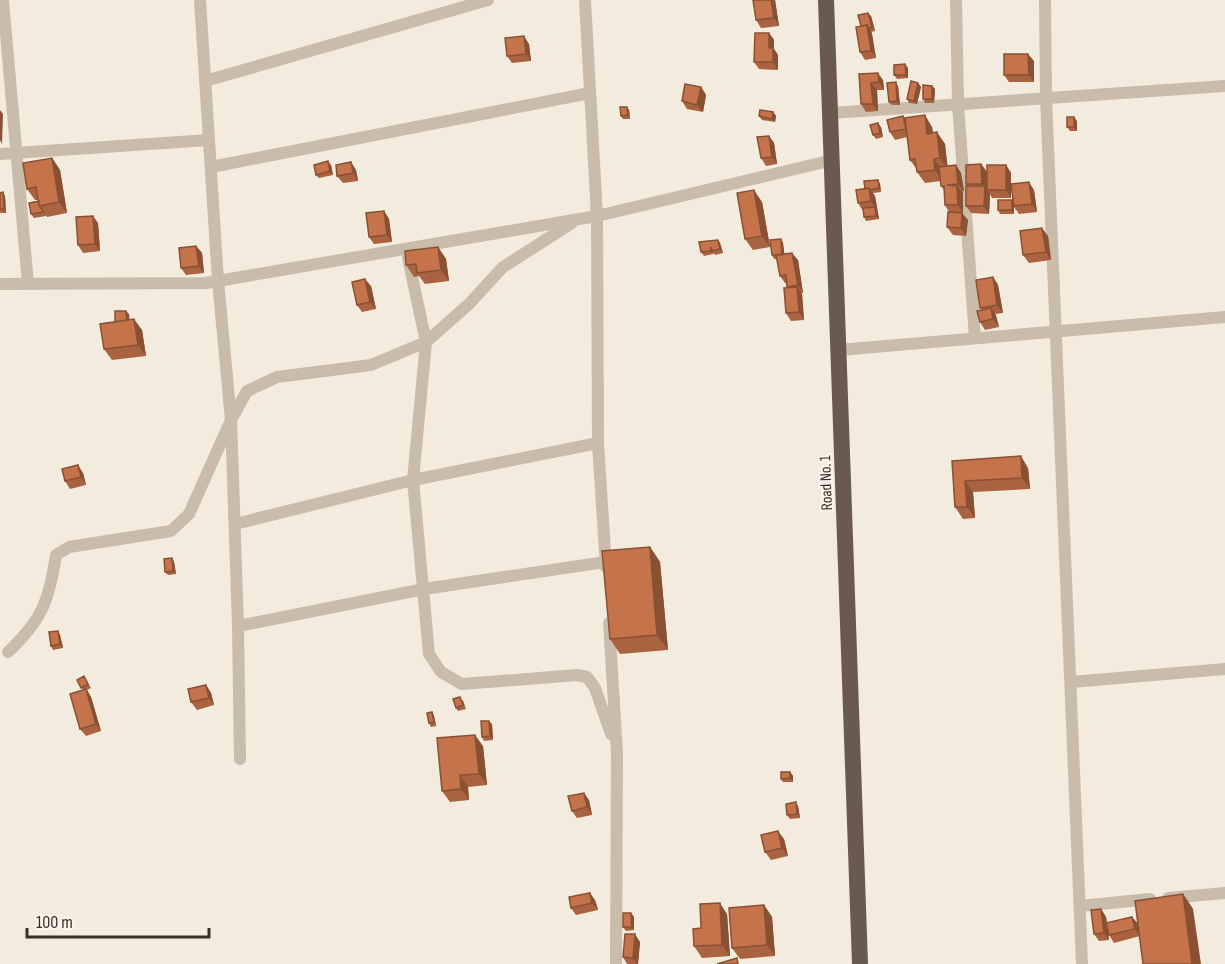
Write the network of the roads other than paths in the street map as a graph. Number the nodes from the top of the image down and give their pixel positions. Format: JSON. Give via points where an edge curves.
{"nodes":[{"id":1,"x":3,"y":0,"type":"edge"},
{"id":2,"x":200,"y":0,"type":"edge"},
{"id":3,"x":488,"y":0,"type":"edge"},
{"id":4,"x":585,"y":0,"type":"edge"},
{"id":5,"x":826,"y":0,"type":"edge"},
{"id":6,"x":956,"y":0,"type":"edge"},
{"id":7,"x":1045,"y":0,"type":"edge"},
{"id":8,"x":205,"y":81,"type":"junction"},
{"id":9,"x":1225,"y":86,"type":"edge"},
{"id":10,"x":590,"y":93,"type":"junction"},
{"id":11,"x":1046,"y":98,"type":"junction"},
{"id":12,"x":958,"y":104,"type":"junction"},
{"id":13,"x":831,"y":113,"type":"junction"},
{"id":14,"x":209,"y":140,"type":"junction"},
{"id":15,"x":16,"y":153,"type":"junction"},
{"id":16,"x":0,"y":154,"type":"edge"},
{"id":17,"x":833,"y":160,"type":"junction"},
{"id":18,"x":211,"y":167,"type":"junction"},
{"id":19,"x":597,"y":216,"type":"junction"},
{"id":20,"x":578,"y":219,"type":"junction"},
{"id":21,"x":405,"y":248,"type":"junction"},
{"id":22,"x":218,"y":281,"type":"junction"},
{"id":23,"x":0,"y":284,"type":"edge"},
{"id":24,"x":28,"y":284,"type":"junction"},
{"id":25,"x":1225,"y":317,"type":"edge"},
{"id":26,"x":1057,"y":331,"type":"junction"},
{"id":27,"x":975,"y":338,"type":"junction"},
{"id":28,"x":426,"y":342,"type":"junction"},
{"id":29,"x":839,"y":350,"type":"junction"},
{"id":30,"x":231,"y":420,"type":"junction"},
{"id":31,"x":598,"y":443,"type":"junction"},
{"id":32,"x":413,"y":480,"type":"junction"},
{"id":33,"x":236,"y":524,"type":"junction"},
{"id":34,"x":605,"y":562,"type":"junction"},
{"id":35,"x":607,"y":586,"type":"edge"},
{"id":36,"x":424,"y":590,"type":"junction"},
{"id":37,"x":608,"y":610,"type":"edge"},
{"id":38,"x":238,"y":626,"type":"junction"},
{"id":39,"x":8,"y":652,"type":"dead end"},
{"id":40,"x":1225,"y":669,"type":"edge"},
{"id":41,"x":1071,"y":682,"type":"junction"},
{"id":42,"x":617,"y":753,"type":"junction"},
{"id":43,"x":240,"y":759,"type":"dead end"},
{"id":44,"x":1225,"y":893,"type":"edge"},
{"id":45,"x":1080,"y":906,"type":"junction"},
{"id":46,"x":616,"y":964,"type":"edge"},
{"id":47,"x":860,"y":964,"type":"edge"},
{"id":48,"x":1082,"y":964,"type":"edge"}],
"edges":[{"from":1,"to":15,"type":"street"},
{"from":2,"to":8,"type":"street"},
{"from":3,"to":8,"type":"street"},
{"from":4,"to":10,"type":"street"},
{"from":5,"to":13,"type":"highway","name":"Road No. 1"},
{"from":6,"to":12,"type":"street"},
{"from":7,"to":11,"type":"street"},
{"from":8,"to":14,"type":"street"},
{"from":9,"to":11,"type":"street"},
{"from":10,"to":18,"type":"street"},
{"from":10,"to":19,"type":"street"},
{"from":11,"to":12,"type":"street"},
{"from":11,"to":26,"type":"street"},
{"from":12,"to":13,"type":"street"},
{"from":12,"to":27,"type":"street"},
{"from":13,"to":17,"type":"highway","name":"Road No. 1"},
{"from":14,"to":15,"type":"street"},
{"from":14,"to":18,"type":"street"},
{"from":15,"to":16,"type":"street"},
{"from":15,"to":24,"type":"street"},
{"from":17,"to":19,"type":"street"},
{"from":17,"to":29,"type":"highway","name":"Road No. 1"},
{"from":18,"to":22,"type":"street"},
{"from":19,"to":20,"type":"street"},
{"from":19,"to":31,"type":"street"},
{"from":20,"to":21,"type":"street"},
{"from":20,"to":28,"type":"street","via":[[502,267],[469,304]]},
{"from":21,"to":22,"type":"street"},
{"from":21,"to":28,"type":"street"},
{"from":22,"to":24,"type":"street"},
{"from":22,"to":30,"type":"street"},
{"from":23,"to":24,"type":"street"},
{"from":25,"to":26,"type":"street"},
{"from":26,"to":27,"type":"street"},
{"from":26,"to":41,"type":"street"},
{"from":27,"to":29,"type":"street"},
{"from":28,"to":30,"type":"street","via":[[371,364],[277,377],[247,392]]},
{"from":28,"to":32,"type":"street"},
{"from":29,"to":47,"type":"highway","name":"Road No. 1"},
{"from":30,"to":33,"type":"street"},
{"from":30,"to":39,"type":"street","via":[[189,514],[171,531],[69,547],[56,555],[51,593],[32,630]]},
{"from":31,"to":32,"type":"street"},
{"from":31,"to":34,"type":"street"},
{"from":32,"to":33,"type":"street"},
{"from":32,"to":36,"type":"street"},
{"from":33,"to":38,"type":"street"},
{"from":34,"to":35,"type":"street"},
{"from":34,"to":36,"type":"street"},
{"from":36,"to":38,"type":"street"},
{"from":36,"to":42,"type":"street","via":[[429,654],[441,672],[462,684],[587,677],[596,688]]},
{"from":37,"to":42,"type":"street"},
{"from":38,"to":43,"type":"street"},
{"from":40,"to":41,"type":"street"},
{"from":41,"to":45,"type":"street"},
{"from":42,"to":46,"type":"street"},
{"from":44,"to":45,"type":"street"},
{"from":45,"to":48,"type":"street"}]}
